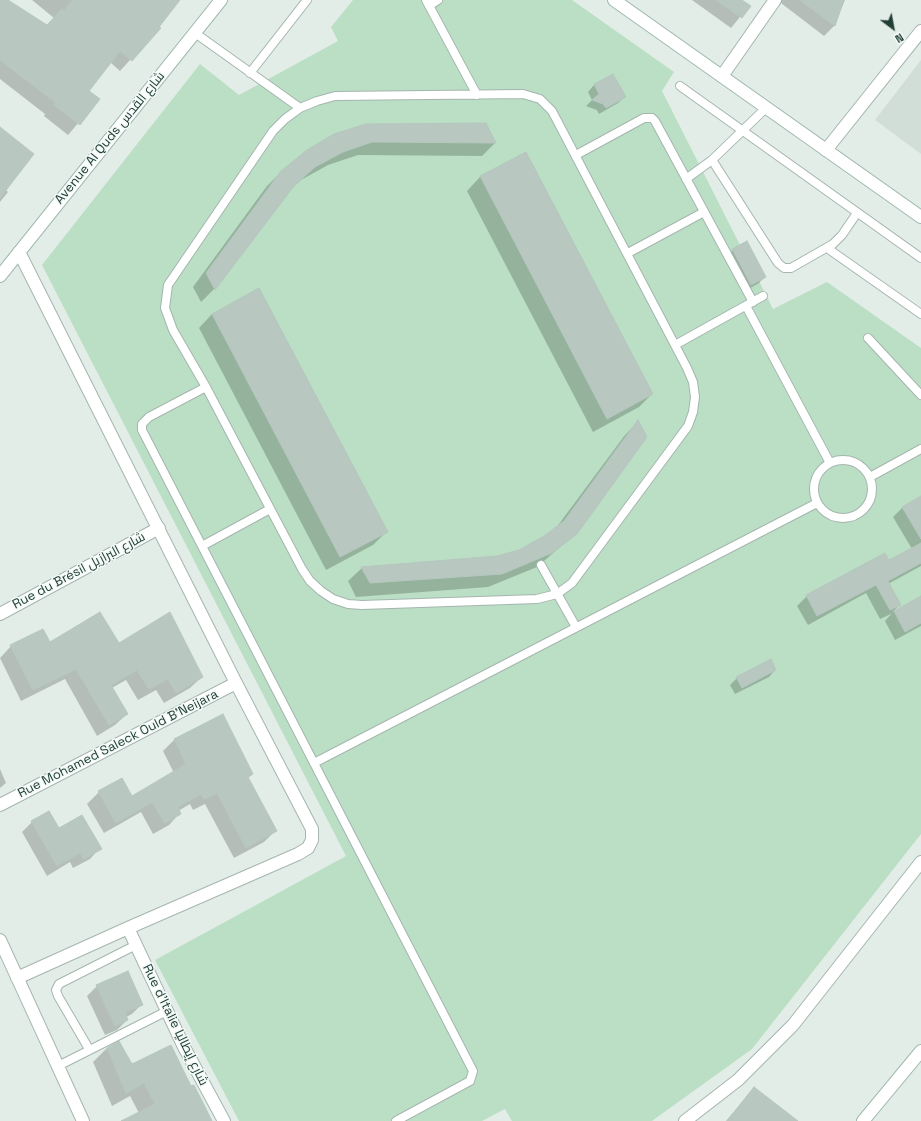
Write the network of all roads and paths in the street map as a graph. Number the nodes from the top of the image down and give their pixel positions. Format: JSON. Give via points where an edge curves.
{"nodes":[{"id":1,"x":220,"y":0,"type":"edge"},
{"id":2,"x":307,"y":0,"type":"edge"},
{"id":3,"x":438,"y":0,"type":"edge"},
{"id":4,"x":614,"y":0,"type":"edge"},
{"id":5,"x":775,"y":0,"type":"edge"},
{"id":6,"x":428,"y":3,"type":"edge"},
{"id":7,"x":921,"y":31,"type":"edge"},
{"id":8,"x":194,"y":33,"type":"junction"},
{"id":9,"x":250,"y":73,"type":"junction"},
{"id":10,"x":722,"y":76,"type":"junction"},
{"id":11,"x":680,"y":86,"type":"dead end"},
{"id":12,"x":477,"y":95,"type":"junction"},
{"id":13,"x":767,"y":107,"type":"junction"},
{"id":14,"x":300,"y":108,"type":"junction"},
{"id":15,"x":743,"y":130,"type":"junction"},
{"id":16,"x":826,"y":150,"type":"junction"},
{"id":17,"x":576,"y":155,"type":"junction"},
{"id":18,"x":712,"y":160,"type":"junction"},
{"id":19,"x":686,"y":179,"type":"junction"},
{"id":20,"x":704,"y":212,"type":"junction"},
{"id":21,"x":857,"y":213,"type":"junction"},
{"id":22,"x":921,"y":217,"type":"edge"},
{"id":23,"x":827,"y":248,"type":"junction"},
{"id":24,"x":19,"y":252,"type":"junction"},
{"id":25,"x":628,"y":253,"type":"junction"},
{"id":26,"x":921,"y":258,"type":"edge"},
{"id":27,"x":1,"y":274,"type":"edge"},
{"id":28,"x":763,"y":296,"type":"dead end"},
{"id":29,"x":749,"y":304,"type":"junction"},
{"id":30,"x":921,"y":314,"type":"edge"},
{"id":31,"x":868,"y":338,"type":"dead end"},
{"id":32,"x":675,"y":345,"type":"junction"},
{"id":33,"x":206,"y":387,"type":"junction"},
{"id":34,"x":921,"y":395,"type":"edge"},
{"id":35,"x":921,"y":449,"type":"edge"},
{"id":36,"x":830,"y":463,"type":"junction"},
{"id":37,"x":870,"y":477,"type":"junction"},
{"id":38,"x":817,"y":503,"type":"junction"},
{"id":39,"x":270,"y":509,"type":"junction"},
{"id":40,"x":159,"y":528,"type":"junction"},
{"id":41,"x":202,"y":546,"type":"junction"},
{"id":42,"x":541,"y":565,"type":"dead end"},
{"id":43,"x":557,"y":594,"type":"junction"},
{"id":44,"x":0,"y":614,"type":"edge"},
{"id":45,"x":576,"y":627,"type":"junction"},
{"id":46,"x":236,"y":683,"type":"junction"},
{"id":47,"x":314,"y":763,"type":"junction"},
{"id":48,"x":0,"y":805,"type":"edge"},
{"id":49,"x":921,"y":862,"type":"edge"},
{"id":50,"x":128,"y":928,"type":"junction"},
{"id":51,"x":0,"y":940,"type":"edge"},
{"id":52,"x":136,"y":945,"type":"junction"},
{"id":53,"x":17,"y":978,"type":"junction"},
{"id":54,"x":167,"y":1011,"type":"junction"},
{"id":55,"x":89,"y":1049,"type":"junction"},
{"id":56,"x":921,"y":1051,"type":"edge"},
{"id":57,"x":58,"y":1066,"type":"junction"},
{"id":58,"x":83,"y":1121,"type":"edge"},
{"id":59,"x":224,"y":1121,"type":"edge"},
{"id":60,"x":396,"y":1121,"type":"edge"},
{"id":61,"x":685,"y":1121,"type":"edge"},
{"id":62,"x":863,"y":1121,"type":"edge"}],
"edges":[{"from":1,"to":8,"type":"street","name":"Avenue Al Quds شارع القدس"},
{"from":2,"to":9,"type":"lane"},
{"from":3,"to":6,"type":"lane"},
{"from":4,"to":10,"type":"street"},
{"from":5,"to":10,"type":"street"},
{"from":6,"to":12,"type":"lane"},
{"from":7,"to":16,"type":"street"},
{"from":8,"to":9,"type":"lane"},
{"from":8,"to":24,"type":"street","name":"Avenue Al Quds شارع القدس"},
{"from":9,"to":14,"type":"lane"},
{"from":10,"to":13,"type":"street"},
{"from":11,"to":15,"type":"lane"},
{"from":12,"to":14,"type":"lane","via":[[335,96]]},
{"from":12,"to":17,"type":"lane","via":[[524,94],[540,99],[552,111]]},
{"from":13,"to":15,"type":"lane"},
{"from":13,"to":16,"type":"street"},
{"from":14,"to":33,"type":"lane","via":[[273,131],[168,284],[165,308],[168,319]]},
{"from":15,"to":18,"type":"lane"},
{"from":15,"to":21,"type":"lane"},
{"from":16,"to":22,"type":"street"},
{"from":17,"to":19,"type":"lane","via":[[640,120],[652,118]]},
{"from":17,"to":25,"type":"lane"},
{"from":18,"to":19,"type":"lane"},
{"from":18,"to":23,"type":"lane","via":[[780,266],[791,268]]},
{"from":19,"to":20,"type":"lane"},
{"from":20,"to":25,"type":"lane"},
{"from":20,"to":29,"type":"lane"},
{"from":21,"to":23,"type":"lane","via":[[842,235]]},
{"from":21,"to":26,"type":"lane"},
{"from":23,"to":30,"type":"lane"},
{"from":24,"to":27,"type":"street","name":"Avenue Al Quds شارع القدس"},
{"from":24,"to":40,"type":"street"},
{"from":25,"to":32,"type":"lane"},
{"from":28,"to":29,"type":"lane"},
{"from":29,"to":32,"type":"lane"},
{"from":29,"to":36,"type":"lane"},
{"from":31,"to":34,"type":"lane"},
{"from":32,"to":43,"type":"lane","via":[[692,382],[695,397],[688,426],[572,583]]},
{"from":33,"to":39,"type":"lane"},
{"from":33,"to":41,"type":"lane","via":[[149,417],[145,420],[142,430]]},
{"from":35,"to":37,"type":"lane"},
{"from":36,"to":37,"type":"lane","via":[[850,460],[860,464]]},
{"from":36,"to":38,"type":"lane","via":[[817,476],[814,494]]},
{"from":37,"to":38,"type":"lane","via":[[873,491],[871,501],[857,516],[848,519],[830,516]]},
{"from":38,"to":45,"type":"lane"},
{"from":39,"to":41,"type":"lane"},
{"from":39,"to":43,"type":"lane","via":[[310,581],[333,599],[348,604],[536,599]]},
{"from":40,"to":44,"type":"street","name":"Rue du Brésil شارع البرازيل"},
{"from":40,"to":46,"type":"street"},
{"from":41,"to":47,"type":"lane"},
{"from":42,"to":43,"type":"lane"},
{"from":43,"to":45,"type":"lane"},
{"from":45,"to":47,"type":"lane"},
{"from":46,"to":48,"type":"street","name":"Rue Mohamed Saleck Ould B'Neijara"},
{"from":46,"to":50,"type":"street","via":[[308,819],[312,829],[312,840],[308,848],[298,854]]},
{"from":47,"to":60,"type":"lane","via":[[473,1071],[470,1082]]},
{"from":49,"to":61,"type":"street","via":[[793,1025],[738,1080]]},
{"from":50,"to":52,"type":"street","name":"Rue d'Italie شارع إيطاليا"},
{"from":50,"to":53,"type":"street"},
{"from":51,"to":53,"type":"street"},
{"from":52,"to":54,"type":"street","name":"Rue d'Italie شارع إيطاليا"},
{"from":52,"to":55,"type":"lane","via":[[59,984],[56,990]]},
{"from":53,"to":57,"type":"street"},
{"from":54,"to":55,"type":"lane"},
{"from":54,"to":59,"type":"street","name":"Rue d'Italie شارع إيطاليا"},
{"from":55,"to":57,"type":"lane"},
{"from":56,"to":62,"type":"street"},
{"from":57,"to":58,"type":"street"}]}
